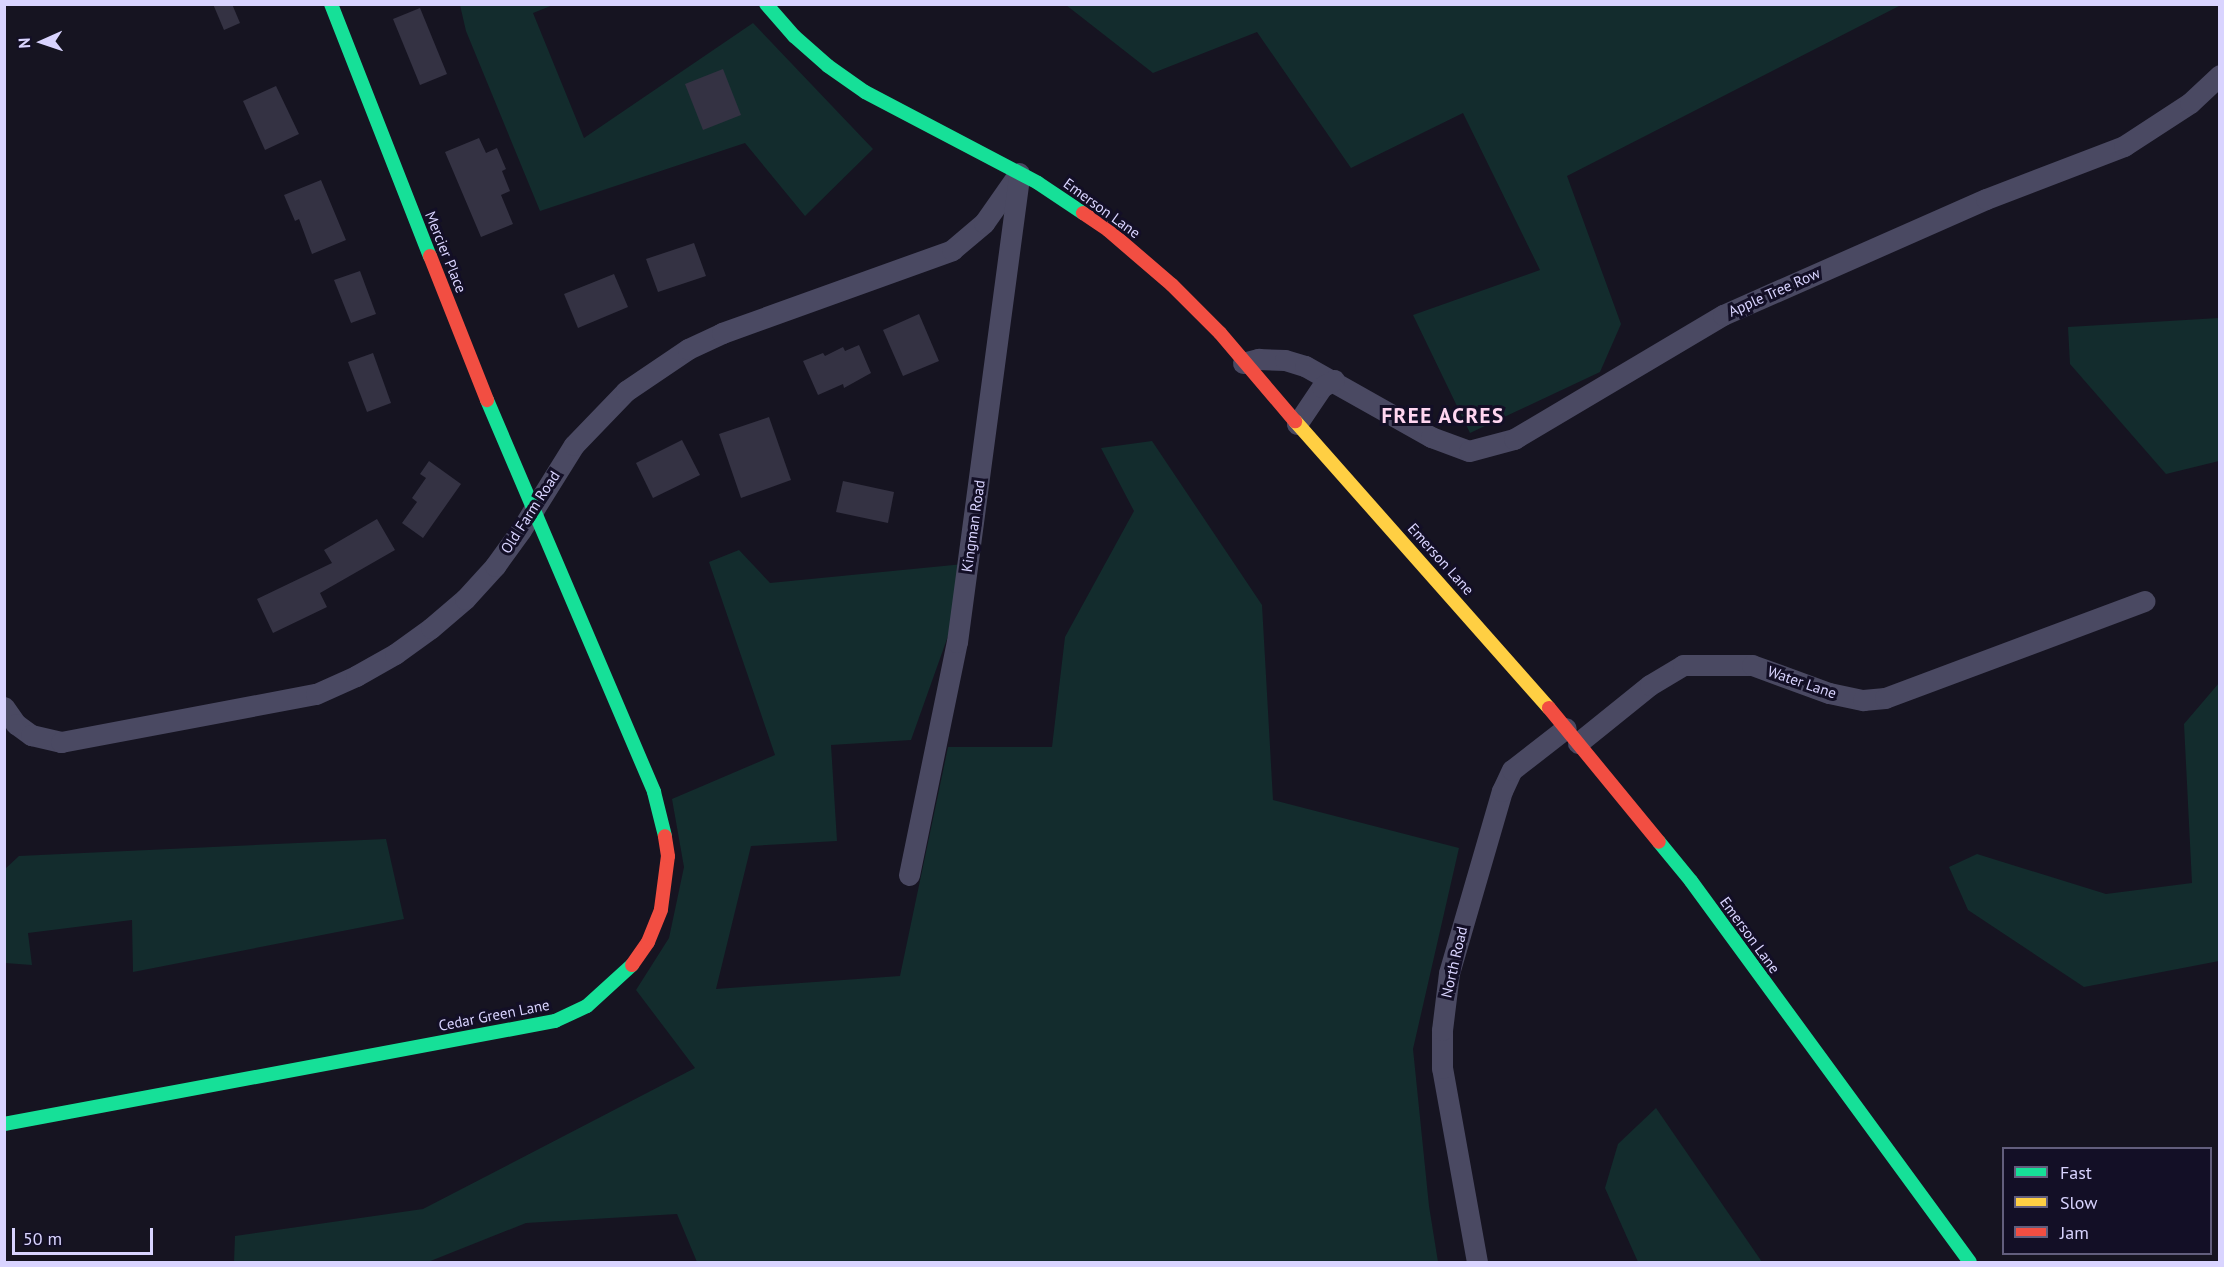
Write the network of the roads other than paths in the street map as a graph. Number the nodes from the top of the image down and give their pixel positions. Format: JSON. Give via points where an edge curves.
{"nodes":[{"id":1,"x":331,"y":4,"type":"edge"},
{"id":2,"x":766,"y":4,"type":"edge"},
{"id":3,"x":2220,"y":75,"type":"edge"},
{"id":4,"x":1019,"y":173,"type":"junction"},
{"id":5,"x":1243,"y":363,"type":"junction"},
{"id":6,"x":1334,"y":380,"type":"junction"},
{"id":7,"x":1298,"y":424,"type":"junction"},
{"id":8,"x":534,"y":510,"type":"junction"},
{"id":9,"x":2144,"y":601,"type":"dead end"},
{"id":10,"x":4,"y":707,"type":"edge"},
{"id":11,"x":1572,"y":736,"type":"junction"},
{"id":12,"x":909,"y":875,"type":"dead end"},
{"id":13,"x":4,"y":1124,"type":"edge"},
{"id":14,"x":1477,"y":1263,"type":"edge"},
{"id":15,"x":1970,"y":1263,"type":"edge"}],
"edges":[{"from":1,"to":8,"type":"street","name":"Mercier Place"},
{"from":2,"to":4,"type":"street","name":"Emerson Lane","via":[[811,51],[865,92]]},
{"from":3,"to":6,"type":"street","name":"Apple Tree Row","via":[[2190,103],[2124,146],[1986,199],[1723,315],[1514,439],[1469,451],[1414,428]]},
{"from":4,"to":5,"type":"street","name":"Emerson Lane","via":[[1108,230],[1172,285],[1220,333]]},
{"from":4,"to":8,"type":"street","name":"Old Farm Road","via":[[984,223],[952,250],[722,333],[656,369],[613,404],[574,445]]},
{"from":4,"to":12,"type":"street","name":"Kingman Road","via":[[957,642]]},
{"from":5,"to":6,"type":"street","name":"Apple Tree Row","via":[[1285,360]]},
{"from":5,"to":7,"type":"street","name":"Emerson Lane"},
{"from":6,"to":7,"type":"street","via":[[1322,387]]},
{"from":7,"to":11,"type":"street","name":"Emerson Lane"},
{"from":8,"to":10,"type":"street","name":"Old Farm Road","via":[[495,566],[431,628],[376,665],[316,693],[61,742],[31,735],[16,724]]},
{"from":8,"to":13,"type":"street","name":"Cedar Green Lane","via":[[654,792],[665,830],[668,874],[661,909],[648,942],[628,971],[587,1006],[538,1026]]},
{"from":9,"to":11,"type":"street","name":"Water Lane","via":[[1885,698],[1863,700],[1829,693],[1752,665],[1683,664]]},
{"from":11,"to":14,"type":"street","name":"North Road","via":[[1512,770],[1502,791],[1449,973],[1442,1068]]},
{"from":11,"to":15,"type":"street","name":"Emerson Lane","via":[[1691,881]]}]}
